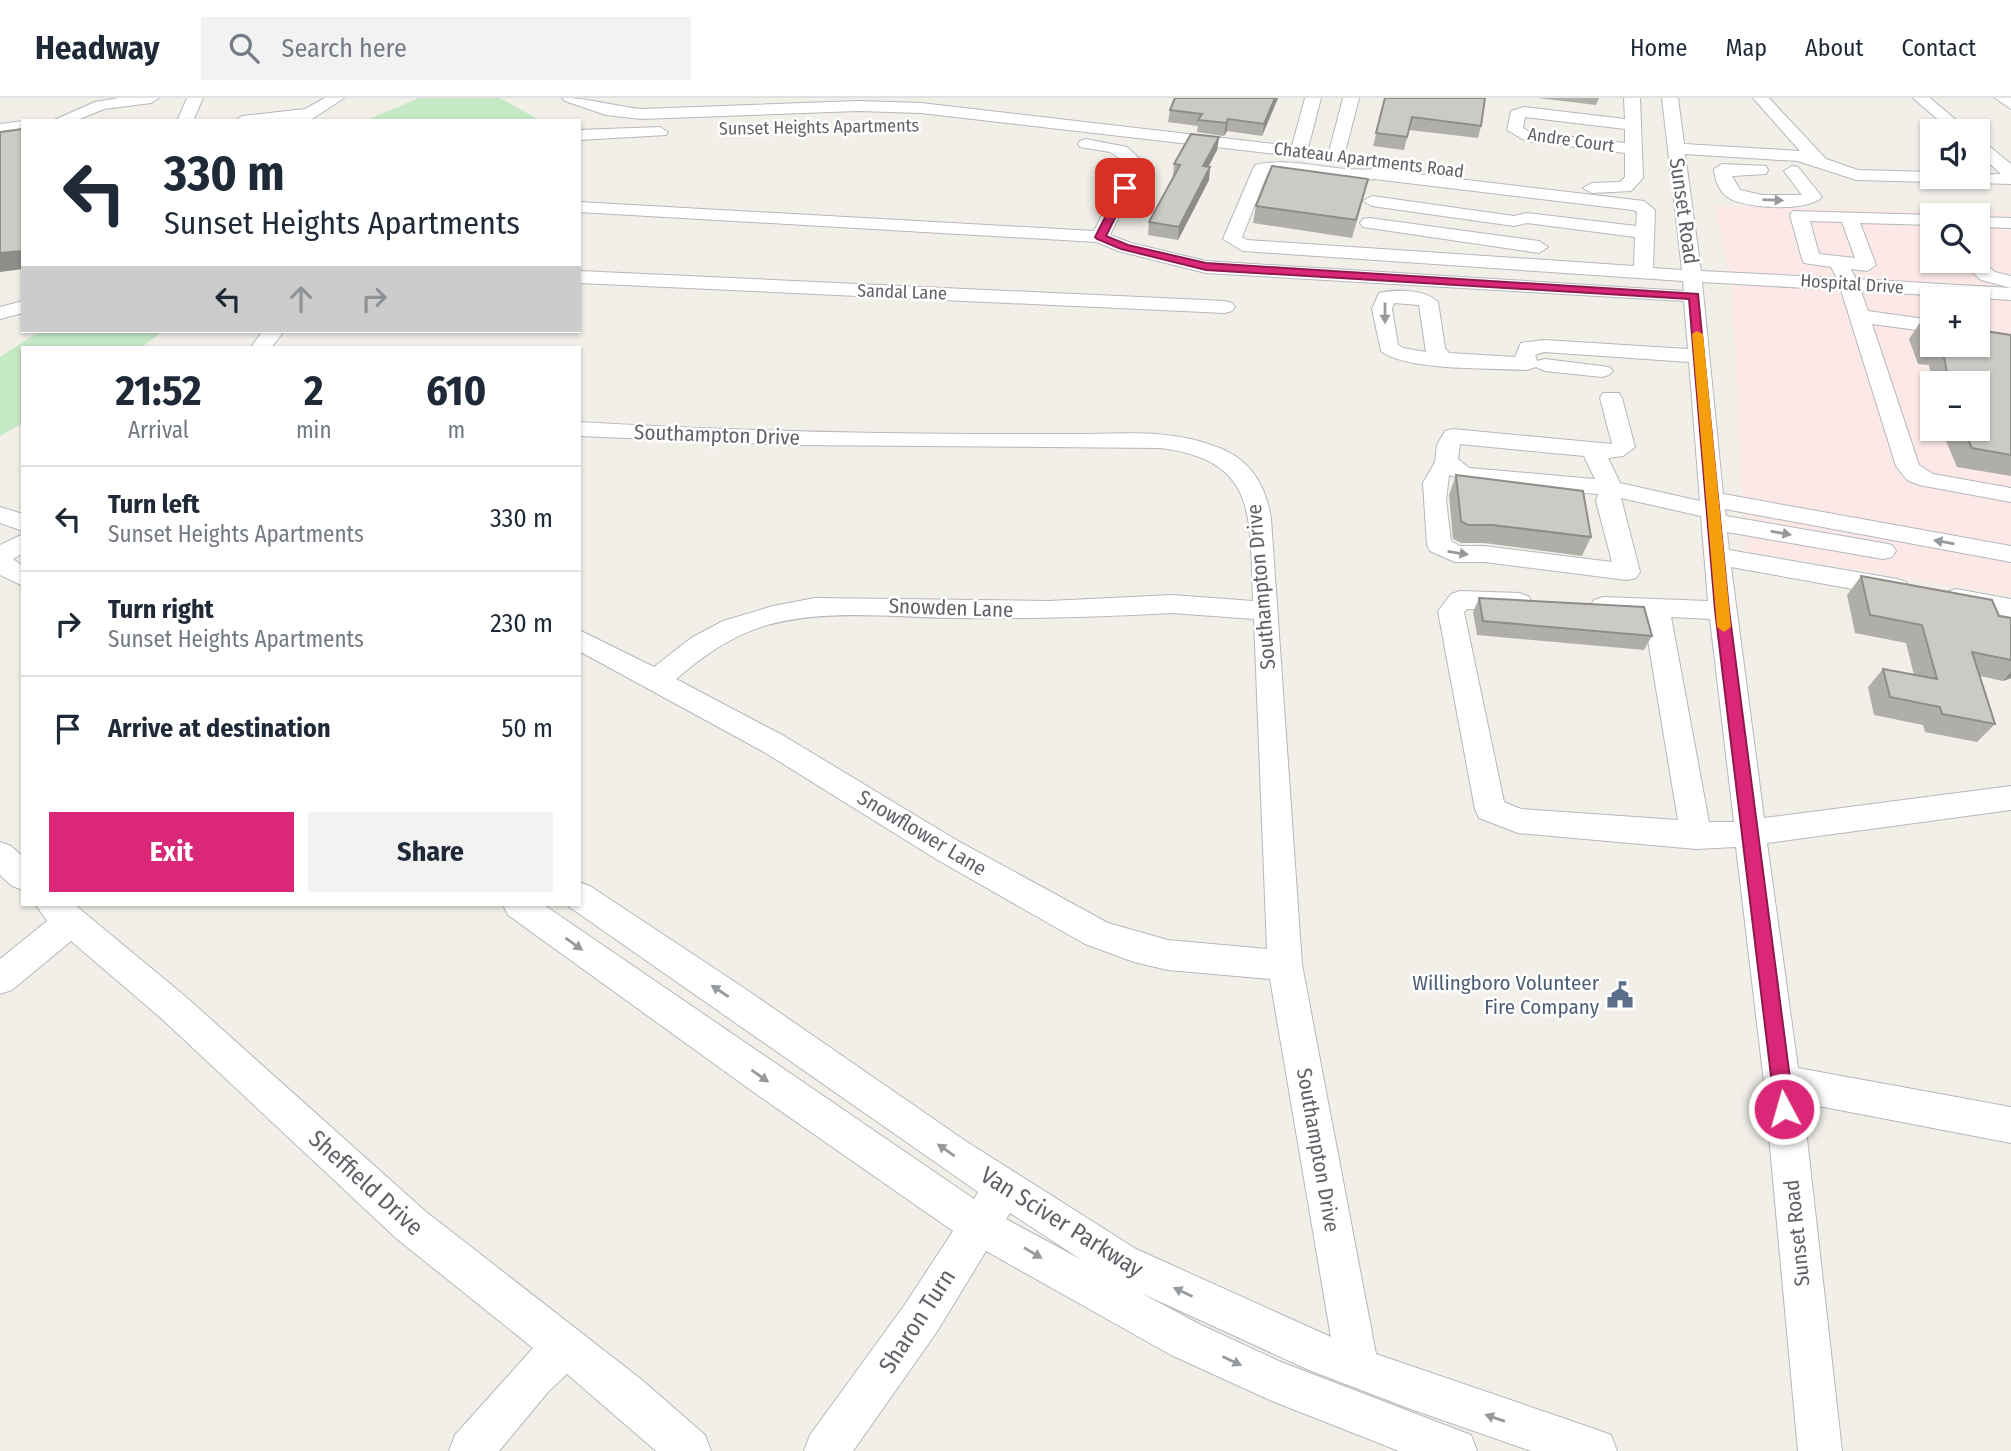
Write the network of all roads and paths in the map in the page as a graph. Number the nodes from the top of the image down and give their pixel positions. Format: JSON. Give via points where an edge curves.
{"nodes":[{"id":1,"x":152,"y":98,"type":"edge"},
{"id":2,"x":195,"y":98,"type":"edge"},
{"id":3,"x":274,"y":98,"type":"edge"},
{"id":4,"x":335,"y":98,"type":"edge"},
{"id":5,"x":570,"y":98,"type":"edge"},
{"id":6,"x":628,"y":98,"type":"edge"},
{"id":7,"x":1313,"y":98,"type":"edge"},
{"id":8,"x":1351,"y":98,"type":"edge"},
{"id":9,"x":1520,"y":98,"type":"edge"},
{"id":10,"x":1761,"y":98,"type":"edge"},
{"id":11,"x":1922,"y":98,"type":"edge"},
{"id":12,"x":2003,"y":98,"type":"edge"},
{"id":13,"x":2011,"y":104,"type":"edge"},
{"id":14,"x":600,"y":109,"type":"junction"},
{"id":15,"x":1649,"y":110,"type":"edge"},
{"id":16,"x":266,"y":118,"type":"junction"},
{"id":17,"x":302,"y":118,"type":"edge"},
{"id":18,"x":65,"y":119,"type":"edge"},
{"id":19,"x":142,"y":119,"type":"edge"},
{"id":20,"x":186,"y":119,"type":"edge"},
{"id":21,"x":258,"y":119,"type":"edge"},
{"id":22,"x":1947,"y":119,"type":"edge"},
{"id":23,"x":864,"y":123,"type":"dead end"},
{"id":24,"x":21,"y":126,"type":"edge"},
{"id":25,"x":0,"y":129,"type":"edge"},
{"id":26,"x":674,"y":131,"type":"dead end"},
{"id":27,"x":581,"y":135,"type":"edge"},
{"id":28,"x":1990,"y":146,"type":"edge"},
{"id":29,"x":2011,"y":146,"type":"edge"},
{"id":30,"x":1675,"y":148,"type":"junction"},
{"id":31,"x":1636,"y":149,"type":"junction"},
{"id":32,"x":1300,"y":152,"type":"junction"},
{"id":33,"x":1336,"y":156,"type":"junction"},
{"id":34,"x":1990,"y":156,"type":"edge"},
{"id":35,"x":1788,"y":163,"type":"junction"},
{"id":36,"x":1821,"y":163,"type":"junction"},
{"id":37,"x":2011,"y":173,"type":"edge"},
{"id":38,"x":1374,"y":174,"type":"junction"},
{"id":39,"x":2011,"y":179,"type":"edge"},
{"id":40,"x":1372,"y":201,"type":"junction"},
{"id":41,"x":581,"y":207,"type":"edge"},
{"id":42,"x":1849,"y":217,"type":"junction"},
{"id":43,"x":1920,"y":220,"type":"edge"},
{"id":44,"x":1990,"y":222,"type":"edge"},
{"id":45,"x":1369,"y":223,"type":"junction"},
{"id":46,"x":2011,"y":223,"type":"edge"},
{"id":47,"x":1645,"y":233,"type":"junction"},
{"id":48,"x":1100,"y":237,"type":"junction"},
{"id":49,"x":1363,"y":253,"type":"junction"},
{"id":50,"x":1838,"y":262,"type":"junction"},
{"id":51,"x":1643,"y":267,"type":"junction"},
{"id":52,"x":1984,"y":273,"type":"edge"},
{"id":53,"x":581,"y":277,"type":"edge"},
{"id":54,"x":2011,"y":282,"type":"edge"},
{"id":55,"x":1849,"y":284,"type":"junction"},
{"id":56,"x":1693,"y":286,"type":"junction"},
{"id":57,"x":2011,"y":294,"type":"edge"},
{"id":58,"x":1225,"y":307,"type":"dead end"},
{"id":59,"x":21,"y":308,"type":"edge"},
{"id":60,"x":0,"y":313,"type":"edge"},
{"id":61,"x":1861,"y":316,"type":"junction"},
{"id":62,"x":1920,"y":324,"type":"edge"},
{"id":63,"x":1699,"y":356,"type":"junction"},
{"id":64,"x":1441,"y":357,"type":"dead end"},
{"id":65,"x":1527,"y":364,"type":"junction"},
{"id":66,"x":1602,"y":371,"type":"dead end"},
{"id":67,"x":1611,"y":398,"type":"dead end"},
{"id":68,"x":581,"y":429,"type":"edge"},
{"id":69,"x":1593,"y":450,"type":"junction"},
{"id":70,"x":1442,"y":469,"type":"junction"},
{"id":71,"x":1611,"y":488,"type":"junction"},
{"id":72,"x":2011,"y":495,"type":"edge"},
{"id":73,"x":1713,"y":510,"type":"junction"},
{"id":74,"x":0,"y":514,"type":"edge"},
{"id":75,"x":21,"y":522,"type":"edge"},
{"id":76,"x":21,"y":543,"type":"edge"},
{"id":77,"x":2011,"y":554,"type":"edge"},
{"id":78,"x":0,"y":555,"type":"edge"},
{"id":79,"x":1717,"y":556,"type":"junction"},
{"id":80,"x":0,"y":563,"type":"edge"},
{"id":81,"x":2011,"y":574,"type":"edge"},
{"id":82,"x":21,"y":577,"type":"edge"},
{"id":83,"x":1656,"y":608,"type":"junction"},
{"id":84,"x":2011,"y":608,"type":"edge"},
{"id":85,"x":1722,"y":610,"type":"junction"},
{"id":86,"x":1265,"y":611,"type":"junction"},
{"id":87,"x":581,"y":640,"type":"edge"},
{"id":88,"x":656,"y":680,"type":"junction"},
{"id":89,"x":2011,"y":799,"type":"edge"},
{"id":90,"x":1749,"y":832,"type":"junction"},
{"id":91,"x":1696,"y":836,"type":"junction"},
{"id":92,"x":0,"y":855,"type":"edge"},
{"id":93,"x":21,"y":875,"type":"edge"},
{"id":94,"x":581,"y":897,"type":"edge"},
{"id":95,"x":520,"y":906,"type":"edge"},
{"id":96,"x":62,"y":913,"type":"edge"},
{"id":97,"x":1285,"y":965,"type":"junction"},
{"id":98,"x":0,"y":979,"type":"edge"},
{"id":99,"x":1782,"y":1082,"type":"junction"},
{"id":100,"x":2011,"y":1125,"type":"edge"},
{"id":101,"x":1003,"y":1188,"type":"junction"},
{"id":102,"x":978,"y":1225,"type":"junction"},
{"id":103,"x":565,"y":1347,"type":"junction"},
{"id":104,"x":1358,"y":1368,"type":"junction"},
{"id":105,"x":471,"y":1451,"type":"edge"},
{"id":106,"x":689,"y":1451,"type":"edge"},
{"id":107,"x":826,"y":1451,"type":"edge"},
{"id":108,"x":1454,"y":1451,"type":"edge"},
{"id":109,"x":1595,"y":1451,"type":"edge"},
{"id":110,"x":1820,"y":1451,"type":"edge"}],
"edges":[{"from":1,"to":18,"type":"street","via":[[101,105]]},
{"from":1,"to":19,"type":"street"},
{"from":2,"to":20,"type":"street"},
{"from":3,"to":16,"type":"street"},
{"from":4,"to":17,"type":"street"},
{"from":5,"to":14,"type":"street","name":"Chateau Apartments Road"},
{"from":6,"to":14,"type":"street"},
{"from":7,"to":32,"type":"street"},
{"from":8,"to":33,"type":"street"},
{"from":9,"to":15,"type":"street"},
{"from":10,"to":36,"type":"street"},
{"from":11,"to":22,"type":"street"},
{"from":12,"to":13,"type":"street"},
{"from":14,"to":32,"type":"street","name":"Chateau Apartments Road","via":[[641,114],[899,106],[1023,113]]},
{"from":15,"to":30,"type":"street","name":"Sunset Road"},
{"from":15,"to":31,"type":"street","name":"Chateau Apartments Road"},
{"from":15,"to":31,"type":"street","name":"Andre Court","via":[[1517,114],[1515,130],[1526,136]]},
{"from":16,"to":17,"type":"street"},
{"from":16,"to":21,"type":"street"},
{"from":23,"to":48,"type":"street","name":"Sunset Heights Apartments","via":[[929,125],[1124,151],[1137,164]]},
{"from":24,"to":25,"type":"street"},
{"from":26,"to":27,"type":"street"},
{"from":28,"to":29,"type":"street"},
{"from":30,"to":35,"type":"street"},
{"from":30,"to":56,"type":"street","name":"Sunset Road"},
{"from":31,"to":33,"type":"street","name":"Chateau Apartments Road","via":[[1634,178],[1625,187],[1614,189]]},
{"from":32,"to":33,"type":"street","name":"Chateau Apartments Road"},
{"from":34,"to":37,"type":"street"},
{"from":35,"to":35,"type":"street","one_way":true,"via":[[1722,169],[1723,180],[1743,198],[1799,201],[1813,197]]},
{"from":35,"to":36,"type":"street","via":[[1800,156]]},
{"from":36,"to":39,"type":"street","via":[[1856,174]]},
{"from":38,"to":40,"type":"street"},
{"from":38,"to":47,"type":"street","via":[[1638,205],[1646,210]]},
{"from":38,"to":49,"type":"street","via":[[1355,176],[1274,166],[1261,169],[1232,239],[1243,245]]},
{"from":40,"to":45,"type":"street"},
{"from":40,"to":47,"type":"street"},
{"from":41,"to":48,"type":"street"},
{"from":42,"to":43,"type":"street"},
{"from":42,"to":50,"type":"street","via":[[1867,265]]},
{"from":42,"to":50,"type":"street","via":[[1799,215],[1811,259]]},
{"from":44,"to":46,"type":"street"},
{"from":45,"to":49,"type":"street"},
{"from":45,"to":51,"type":"street"},
{"from":47,"to":51,"type":"street"},
{"from":48,"to":56,"type":"street","via":[[1206,267]]},
{"from":49,"to":51,"type":"street"},
{"from":50,"to":55,"type":"street"},
{"from":51,"to":56,"type":"street"},
{"from":52,"to":54,"type":"street"},
{"from":53,"to":58,"type":"street","name":"Sandal Lane"},
{"from":55,"to":56,"type":"street","name":"Hospital Drive"},
{"from":55,"to":57,"type":"street","name":"Hospital Drive"},
{"from":55,"to":61,"type":"street"},
{"from":56,"to":63,"type":"street","name":"Sunset Road"},
{"from":59,"to":60,"type":"street"},
{"from":61,"to":62,"type":"street"},
{"from":61,"to":72,"type":"street","via":[[1908,466],[1915,475]]},
{"from":63,"to":65,"type":"street","via":[[1544,346],[1528,347]]},
{"from":63,"to":73,"type":"street","name":"Sunset Road"},
{"from":64,"to":65,"type":"street"},
{"from":65,"to":66,"type":"street"},
{"from":67,"to":69,"type":"street","via":[[1624,447],[1615,452]]},
{"from":68,"to":86,"type":"street","name":"Southampton Drive","via":[[931,442],[1146,440],[1199,448],[1223,458],[1252,488],[1264,566]]},
{"from":69,"to":70,"type":"street","via":[[1453,436]]},
{"from":69,"to":71,"type":"street"},
{"from":70,"to":71,"type":"street","via":[[1484,478]]},
{"from":70,"to":71,"type":"street","one_way":true,"via":[[1435,486],[1439,545],[1447,551],[1627,572],[1608,501]]},
{"from":71,"to":73,"type":"street"},
{"from":77,"to":73,"type":"street","one_way":true},
{"from":73,"to":79,"type":"street","name":"Sunset Road"},
{"from":73,"to":81,"type":"street","one_way":true},
{"from":74,"to":75,"type":"street"},
{"from":76,"to":78,"type":"street"},
{"from":79,"to":84,"type":"street"},
{"from":79,"to":85,"type":"street","name":"Sunset Road"},
{"from":80,"to":82,"type":"street"},
{"from":83,"to":85,"type":"street"},
{"from":83,"to":91,"type":"street"},
{"from":83,"to":91,"type":"street","via":[[1460,600],[1451,611],[1490,809],[1518,821]]},
{"from":85,"to":90,"type":"street","name":"Sunset Road"},
{"from":86,"to":88,"type":"street","name":"Snowden Lane","via":[[1172,604],[1049,610],[815,607],[784,611],[727,630],[705,641]]},
{"from":86,"to":97,"type":"street","name":"Southampton Drive"},
{"from":87,"to":88,"type":"street","name":"Snowflower Lane"},
{"from":88,"to":97,"type":"street","name":"Snowflower Lane","via":[[1097,934],[1168,955]]},
{"from":89,"to":90,"type":"street"},
{"from":90,"to":91,"type":"street"},
{"from":90,"to":99,"type":"street","name":"Sunset Road"},
{"from":92,"to":93,"type":"street"},
{"from":101,"to":94,"type":"street","name":"Van Sciver Parkway","one_way":true},
{"from":95,"to":102,"type":"street","name":"Van Sciver Parkway","one_way":true},
{"from":96,"to":98,"type":"street"},
{"from":96,"to":103,"type":"street","name":"Sheffield Drive","via":[[174,1008],[373,1192]]},
{"from":97,"to":104,"type":"street","name":"Southampton Drive"},
{"from":99,"to":100,"type":"street"},
{"from":99,"to":110,"type":"street","name":"Sunset Road"},
{"from":101,"to":102,"type":"street","name":"Sharon Turn"},
{"from":104,"to":101,"type":"street","name":"Van Sciver Parkway","one_way":true,"via":[[1122,1263]]},
{"from":102,"to":107,"type":"street","name":"Sharon Turn","via":[[921,1318]]},
{"from":102,"to":108,"type":"street","name":"Van Sciver Parkway","one_way":true,"via":[[1186,1340],[1272,1380]]},
{"from":103,"to":105,"type":"street","via":[[533,1377]]},
{"from":103,"to":106,"type":"street","name":"Sheffield Drive"},
{"from":109,"to":104,"type":"street","name":"Van Sciver Parkway","one_way":true}]}
